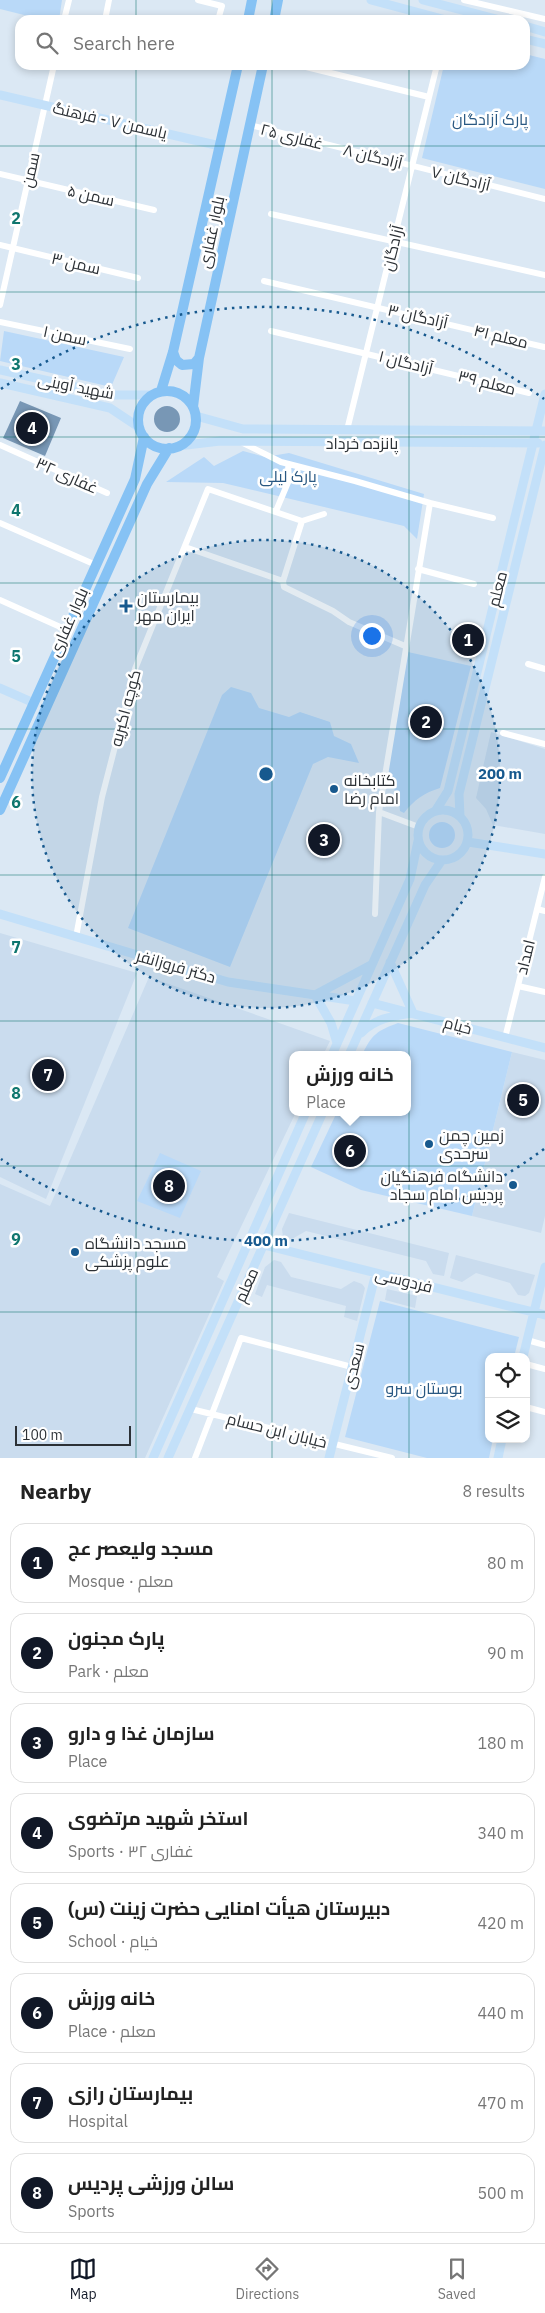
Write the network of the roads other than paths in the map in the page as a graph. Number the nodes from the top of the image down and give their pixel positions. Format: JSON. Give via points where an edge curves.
{"nodes":[{"id":1,"x":69,"y":0,"type":"edge"},
{"id":2,"x":109,"y":0,"type":"edge"},
{"id":3,"x":198,"y":0,"type":"edge"},
{"id":4,"x":252,"y":0,"type":"edge"},
{"id":5,"x":278,"y":0,"type":"edge"},
{"id":6,"x":371,"y":0,"type":"edge"},
{"id":7,"x":423,"y":0,"type":"edge"},
{"id":8,"x":464,"y":0,"type":"edge"},
{"id":9,"x":65,"y":15,"type":"edge"},
{"id":10,"x":106,"y":15,"type":"edge"},
{"id":11,"x":219,"y":15,"type":"edge"},
{"id":12,"x":249,"y":15,"type":"edge"},
{"id":13,"x":275,"y":15,"type":"edge"},
{"id":14,"x":427,"y":15,"type":"edge"},
{"id":15,"x":481,"y":15,"type":"edge"},
{"id":16,"x":528,"y":15,"type":"edge"},
{"id":17,"x":530,"y":15,"type":"edge"},
{"id":18,"x":545,"y":19,"type":"edge"},
{"id":19,"x":530,"y":28,"type":"edge"},
{"id":20,"x":545,"y":32,"type":"edge"},
{"id":21,"x":530,"y":40,"type":"edge"},
{"id":22,"x":545,"y":44,"type":"edge"},
{"id":23,"x":53,"y":70,"type":"edge"},
{"id":24,"x":237,"y":70,"type":"edge"},
{"id":25,"x":263,"y":70,"type":"edge"},
{"id":26,"x":318,"y":70,"type":"edge"},
{"id":27,"x":436,"y":70,"type":"edge"},
{"id":28,"x":0,"y":95,"type":"edge"},
{"id":29,"x":429,"y":97,"type":"junction"},
{"id":30,"x":45,"y":105,"type":"junction"},
{"id":31,"x":250,"y":126,"type":"junction"},
{"id":32,"x":220,"y":146,"type":"junction"},
{"id":33,"x":334,"y":147,"type":"joint"},
{"id":34,"x":412,"y":166,"type":"junction"},
{"id":35,"x":0,"y":174,"type":"edge"},
{"id":36,"x":28,"y":181,"type":"junction"},
{"id":37,"x":545,"y":198,"type":"edge"},
{"id":38,"x":154,"y":210,"type":"dead end"},
{"id":39,"x":271,"y":214,"type":"dead end"},
{"id":40,"x":394,"y":241,"type":"junction"},
{"id":41,"x":0,"y":245,"type":"edge"},
{"id":42,"x":13,"y":248,"type":"junction"},
{"id":43,"x":545,"y":275,"type":"edge"},
{"id":44,"x":138,"y":278,"type":"dead end"},
{"id":45,"x":264,"y":281,"type":"dead end"},
{"id":46,"x":0,"y":305,"type":"edge"},
{"id":47,"x":377,"y":307,"type":"junction"},
{"id":48,"x":0,"y":322,"type":"edge"},
{"id":49,"x":458,"y":326,"type":"joint"},
{"id":50,"x":271,"y":331,"type":"dead end"},
{"id":51,"x":544,"y":347,"type":"dead end"},
{"id":52,"x":130,"y":349,"type":"dead end"},
{"id":53,"x":173,"y":352,"type":"junction"},
{"id":54,"x":366,"y":352,"type":"junction"},
{"id":55,"x":199,"y":358,"type":"junction"},
{"id":56,"x":0,"y":370,"type":"edge"},
{"id":57,"x":445,"y":372,"type":"joint"},
{"id":58,"x":0,"y":383,"type":"edge"},
{"id":59,"x":157,"y":393,"type":"junction"},
{"id":60,"x":530,"y":393,"type":"dead end"},
{"id":61,"x":545,"y":394,"type":"edge"},
{"id":62,"x":195,"y":411,"type":"junction"},
{"id":63,"x":347,"y":430,"type":"junction"},
{"id":64,"x":541,"y":431,"type":"edge"},
{"id":65,"x":142,"y":432,"type":"junction"},
{"id":66,"x":239,"y":441,"type":"junction"},
{"id":67,"x":533,"y":443,"type":"junction"},
{"id":68,"x":545,"y":444,"type":"edge"},
{"id":69,"x":0,"y":445,"type":"edge"},
{"id":70,"x":174,"y":448,"type":"junction"},
{"id":71,"x":288,"y":464,"type":"junction"},
{"id":72,"x":107,"y":493,"type":"dead end"},
{"id":73,"x":430,"y":504,"type":"junction"},
{"id":74,"x":276,"y":511,"type":"junction"},
{"id":75,"x":324,"y":514,"type":"dead end"},
{"id":76,"x":492,"y":518,"type":"dead end"},
{"id":77,"x":302,"y":521,"type":"junction"},
{"id":78,"x":0,"y":523,"type":"edge"},
{"id":79,"x":185,"y":547,"type":"junction"},
{"id":80,"x":96,"y":565,"type":"junction"},
{"id":81,"x":418,"y":569,"type":"junction"},
{"id":82,"x":283,"y":581,"type":"junction"},
{"id":83,"x":474,"y":584,"type":"dead end"},
{"id":84,"x":0,"y":600,"type":"edge"},
{"id":85,"x":67,"y":630,"type":"junction"},
{"id":86,"x":405,"y":646,"type":"junction"},
{"id":87,"x":528,"y":664,"type":"dead end"},
{"id":88,"x":545,"y":669,"type":"edge"},
{"id":89,"x":0,"y":688,"type":"edge"},
{"id":90,"x":34,"y":703,"type":"junction"},
{"id":91,"x":503,"y":733,"type":"dead end"},
{"id":92,"x":545,"y":744,"type":"edge"},
{"id":93,"x":1,"y":773,"type":"edge"},
{"id":94,"x":0,"y":810,"type":"edge"},
{"id":95,"x":436,"y":810,"type":"junction"},
{"id":96,"x":378,"y":812,"type":"junction"},
{"id":97,"x":460,"y":816,"type":"junction"},
{"id":98,"x":419,"y":827,"type":"junction"},
{"id":99,"x":418,"y":841,"type":"junction"},
{"id":100,"x":468,"y":842,"type":"junction"},
{"id":101,"x":545,"y":854,"type":"edge"},
{"id":102,"x":442,"y":860,"type":"junction"},
{"id":103,"x":545,"y":876,"type":"edge"},
{"id":104,"x":537,"y":909,"type":"junction"},
{"id":105,"x":0,"y":910,"type":"edge"},
{"id":106,"x":545,"y":911,"type":"edge"},
{"id":107,"x":0,"y":914,"type":"edge"},
{"id":108,"x":375,"y":914,"type":"dead end"},
{"id":109,"x":0,"y":919,"type":"edge"},
{"id":110,"x":14,"y":919,"type":"junction"},
{"id":111,"x":76,"y":937,"type":"junction"},
{"id":112,"x":390,"y":962,"type":"junction"},
{"id":113,"x":372,"y":966,"type":"junction"},
{"id":114,"x":518,"y":986,"type":"junction"},
{"id":115,"x":545,"y":992,"type":"edge"},
{"id":116,"x":315,"y":995,"type":"junction"},
{"id":117,"x":356,"y":1001,"type":"junction"},
{"id":118,"x":372,"y":1003,"type":"junction"},
{"id":119,"x":414,"y":1013,"type":"junction"},
{"id":120,"x":356,"y":1038,"type":"junction"},
{"id":121,"x":505,"y":1038,"type":"junction"},
{"id":122,"x":337,"y":1043,"type":"junction"},
{"id":123,"x":545,"y":1048,"type":"edge"},
{"id":124,"x":334,"y":1051,"type":"edge"},
{"id":125,"x":351,"y":1051,"type":"edge"},
{"id":126,"x":304,"y":1116,"type":"edge"},
{"id":127,"x":321,"y":1116,"type":"edge"},
{"id":128,"x":264,"y":1245,"type":"junction"},
{"id":129,"x":545,"y":1266,"type":"edge"},
{"id":130,"x":376,"y":1273,"type":"junction"},
{"id":131,"x":534,"y":1312,"type":"junction"},
{"id":132,"x":545,"y":1315,"type":"edge"},
{"id":133,"x":527,"y":1340,"type":"junction"},
{"id":134,"x":545,"y":1345,"type":"edge"},
{"id":135,"x":524,"y":1353,"type":"edge"},
{"id":136,"x":530,"y":1365,"type":"edge"},
{"id":137,"x":352,"y":1367,"type":"junction"},
{"id":138,"x":545,"y":1369,"type":"edge"},
{"id":139,"x":530,"y":1408,"type":"edge"},
{"id":140,"x":191,"y":1409,"type":"junction"},
{"id":141,"x":545,"y":1412,"type":"edge"},
{"id":142,"x":211,"y":1414,"type":"junction"},
{"id":143,"x":333,"y":1443,"type":"junction"},
{"id":144,"x":501,"y":1443,"type":"edge"},
{"id":145,"x":153,"y":1458,"type":"edge"},
{"id":146,"x":168,"y":1458,"type":"edge"},
{"id":147,"x":195,"y":1458,"type":"edge"},
{"id":148,"x":329,"y":1458,"type":"edge"},
{"id":149,"x":392,"y":1458,"type":"edge"},
{"id":150,"x":498,"y":1458,"type":"edge"}],
"edges":[{"from":1,"to":9,"type":"street"},
{"from":2,"to":10,"type":"street"},
{"from":3,"to":11,"type":"street","via":[[222,6]]},
{"from":4,"to":12,"type":"main road"},
{"from":5,"to":13,"type":"main road"},
{"from":6,"to":14,"type":"main road"},
{"from":7,"to":15,"type":"main road"},
{"from":8,"to":16,"type":"street"},
{"from":17,"to":18,"type":"street"},
{"from":19,"to":20,"type":"main road"},
{"from":21,"to":22,"type":"main road"},
{"from":23,"to":30,"type":"street","name":"سمن"},
{"from":24,"to":32,"type":"main road","name":"بلوار غفاری"},
{"from":25,"to":31,"type":"main road","name":"بلوار غفاری"},
{"from":26,"to":29,"type":"street"},
{"from":27,"to":29,"type":"street","name":"آزادگان"},
{"from":28,"to":30,"type":"main road","name":"یاسمن ۷ - فرهنگ"},
{"from":29,"to":34,"type":"street","name":"آزادگان"},
{"from":30,"to":32,"type":"main road","name":"یاسمن ۷ - فرهنگ"},
{"from":30,"to":36,"type":"street","name":"سمن"},
{"from":31,"to":33,"type":"street","name":"غفاری ۲۵"},
{"from":31,"to":55,"type":"main road","name":"بلوار غفاری"},
{"from":32,"to":53,"type":"main road","name":"بلوار غفاری"},
{"from":33,"to":34,"type":"street","name":"آزادگان ۸"},
{"from":34,"to":37,"type":"street","name":"آزادگان ۷"},
{"from":34,"to":40,"type":"street","name":"آزادگان"},
{"from":35,"to":36,"type":"street","name":"سمن ۵"},
{"from":36,"to":38,"type":"street","name":"سمن ۵"},
{"from":36,"to":42,"type":"street","name":"سمن"},
{"from":39,"to":40,"type":"street"},
{"from":40,"to":43,"type":"street"},
{"from":40,"to":47,"type":"street","name":"آزادگان"},
{"from":41,"to":42,"type":"street","name":"سمن ۳"},
{"from":42,"to":44,"type":"street","name":"سمن ۳"},
{"from":42,"to":46,"type":"street","name":"سمن"},
{"from":45,"to":47,"type":"street","name":"آزادگان ۳"},
{"from":47,"to":49,"type":"street","name":"آزادگان ۳"},
{"from":47,"to":54,"type":"street","name":"آزادگان"},
{"from":48,"to":52,"type":"street","name":"سمن ۱"},
{"from":49,"to":51,"type":"street","name":"معلم ۴۱"},
{"from":50,"to":54,"type":"street","name":"آزادگان ۱"},
{"from":53,"to":55,"type":"main road","via":[[182,365],[194,364]]},
{"from":53,"to":59,"type":"main road","name":"بلوار غفاری"},
{"from":54,"to":57,"type":"street","name":"آزادگان ۱"},
{"from":54,"to":63,"type":"street","name":"آزادگان"},
{"from":55,"to":62,"type":"main road","name":"بلوار غفاری"},
{"from":56,"to":59,"type":"main road","name":"شهید آوینی","via":[[111,395]]},
{"from":57,"to":60,"type":"street","name":"معلم ۳۹"},
{"from":58,"to":65,"type":"main road","name":"شهید آوینی","via":[[110,408]]},
{"from":59,"to":62,"type":"main road","via":[[183,395]]},
{"from":59,"to":65,"type":"main road","via":[[140,410]]},
{"from":61,"to":64,"type":"main road","name":"معلم"},
{"from":62,"to":63,"type":"main road","name":"پانزده خرداد","via":[[243,429]]},
{"from":62,"to":70,"type":"main road","via":[[193,434]]},
{"from":63,"to":64,"type":"main road","name":"پانزده خرداد"},
{"from":64,"to":67,"type":"main road","name":"معلم"},
{"from":65,"to":70,"type":"main road","via":[[160,448]]},
{"from":65,"to":80,"type":"main road","name":"بلوار غفاری","via":[[135,479]]},
{"from":66,"to":67,"type":"main road","name":"پانزده خرداد"},
{"from":66,"to":70,"type":"main road","name":"پانزده خرداد"},
{"from":66,"to":71,"type":"street"},
{"from":67,"to":68,"type":"main road","name":"پانزده خرداد"},
{"from":67,"to":95,"type":"main road","name":"معلم","via":[[448,791]]},
{"from":68,"to":97,"type":"main road","name":"معلم","via":[[459,794]]},
{"from":69,"to":72,"type":"street","name":"غفاری ۳۲"},
{"from":70,"to":94,"type":"main road","name":"بلوار غفاری","via":[[147,484]]},
{"from":71,"to":73,"type":"street"},
{"from":71,"to":74,"type":"street","via":[[289,480]]},
{"from":73,"to":76,"type":"street"},
{"from":73,"to":81,"type":"street"},
{"from":74,"to":77,"type":"street"},
{"from":74,"to":79,"type":"street","name":"کوچه اکبریه","via":[[208,489]]},
{"from":75,"to":77,"type":"street"},
{"from":77,"to":82,"type":"street"},
{"from":78,"to":80,"type":"street"},
{"from":79,"to":82,"type":"street"},
{"from":79,"to":111,"type":"street","name":"کوچه اکبریه","via":[[135,669],[102,797]]},
{"from":80,"to":85,"type":"main road","name":"بلوار غفاری"},
{"from":81,"to":83,"type":"street"},
{"from":81,"to":86,"type":"street"},
{"from":82,"to":86,"type":"street","via":[[287,590]]},
{"from":84,"to":85,"type":"street"},
{"from":85,"to":90,"type":"main road","name":"بلوار غفاری"},
{"from":86,"to":96,"type":"street"},
{"from":87,"to":88,"type":"street"},
{"from":89,"to":90,"type":"main road"},
{"from":90,"to":93,"type":"main road","name":"بلوار غفاری"},
{"from":91,"to":92,"type":"street"},
{"from":95,"to":97,"type":"main road"},
{"from":95,"to":98,"type":"main road","via":[[427,814]]},
{"from":96,"to":98,"type":"street"},
{"from":96,"to":108,"type":"street"},
{"from":97,"to":100,"type":"main road","via":[[468,829]]},
{"from":98,"to":99,"type":"main road"},
{"from":99,"to":102,"type":"main road","via":[[430,857]]},
{"from":99,"to":113,"type":"main road","via":[[410,879]]},
{"from":100,"to":101,"type":"main road"},
{"from":100,"to":102,"type":"main road","via":[[458,856]]},
{"from":102,"to":112,"type":"main road","via":[[425,885]]},
{"from":103,"to":104,"type":"street","name":"امداد"},
{"from":104,"to":106,"type":"street"},
{"from":104,"to":114,"type":"street","name":"امداد"},
{"from":105,"to":110,"type":"main road"},
{"from":107,"to":110,"type":"main road","name":"دکتر فروزانفر"},
{"from":109,"to":110,"type":"main road"},
{"from":110,"to":111,"type":"main road","name":"دکتر فروزانفر"},
{"from":111,"to":116,"type":"main road","name":"دکتر فروزانفر","via":[[228,982]]},
{"from":112,"to":118,"type":"main road"},
{"from":112,"to":119,"type":"main road"},
{"from":113,"to":116,"type":"main road"},
{"from":113,"to":117,"type":"main road"},
{"from":114,"to":115,"type":"street"},
{"from":114,"to":121,"type":"street","name":"امداد"},
{"from":116,"to":117,"type":"main road","name":"دکتر فروزانفر"},
{"from":116,"to":122,"type":"main road","via":[[331,1023]]},
{"from":117,"to":122,"type":"main road"},
{"from":118,"to":119,"type":"main road","name":"خیام"},
{"from":118,"to":120,"type":"main road"},
{"from":119,"to":120,"type":"main road","via":[[389,1016],[369,1025]]},
{"from":119,"to":121,"type":"main road","name":"خیام"},
{"from":120,"to":125,"type":"main road"},
{"from":121,"to":123,"type":"main road","name":"خیام"},
{"from":122,"to":124,"type":"main road"},
{"from":126,"to":145,"type":"main road","name":"معلم"},
{"from":127,"to":128,"type":"main road","name":"معلم"},
{"from":128,"to":130,"type":"main road","name":"فردوسی"},
{"from":128,"to":140,"type":"main road","name":"معلم"},
{"from":129,"to":131,"type":"main road"},
{"from":130,"to":131,"type":"main road","name":"فردوسی"},
{"from":130,"to":137,"type":"main road","name":"سعدی"},
{"from":131,"to":132,"type":"main road","name":"فردوسی"},
{"from":131,"to":133,"type":"main road"},
{"from":133,"to":134,"type":"street"},
{"from":133,"to":135,"type":"main road"},
{"from":136,"to":138,"type":"street"},
{"from":137,"to":142,"type":"street","via":[[241,1338]]},
{"from":137,"to":143,"type":"main road","name":"سعدی"},
{"from":139,"to":141,"type":"street"},
{"from":140,"to":142,"type":"street","name":"خیابان ابن حسام"},
{"from":140,"to":146,"type":"main road","name":"معلم"},
{"from":142,"to":143,"type":"street","name":"خیابان ابن حسام"},
{"from":142,"to":147,"type":"street"},
{"from":143,"to":148,"type":"main road","name":"سعدی"},
{"from":143,"to":149,"type":"street","name":"خیابان ابن حسام"},
{"from":144,"to":150,"type":"main road"}]}
